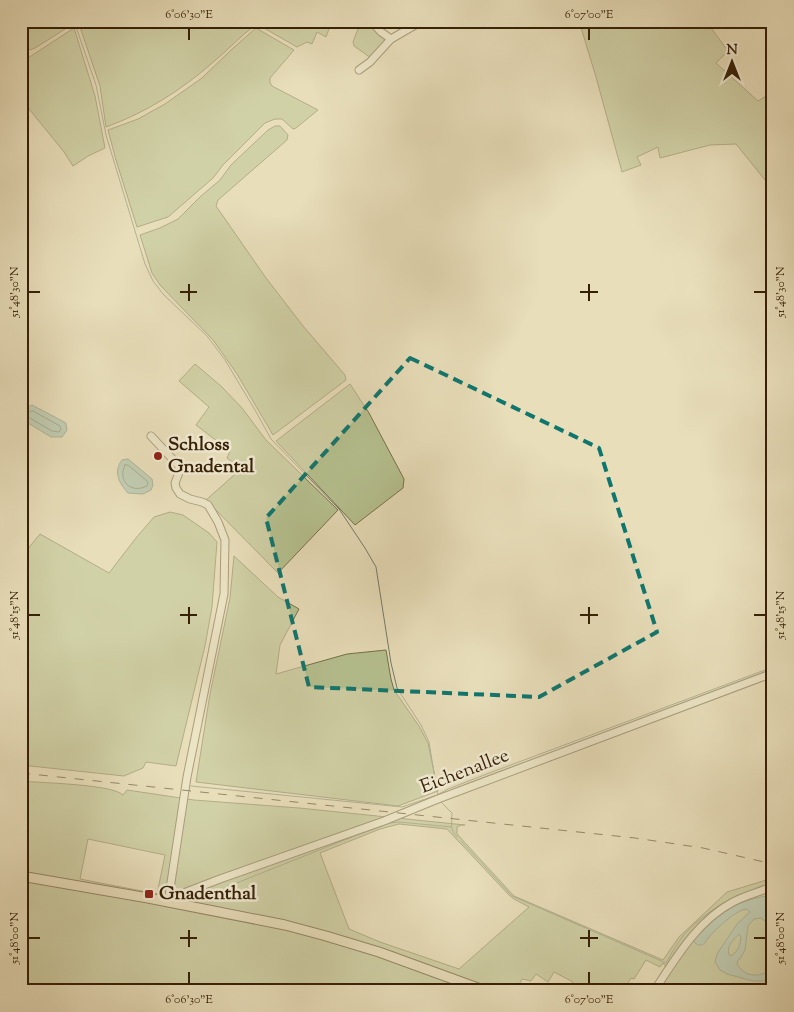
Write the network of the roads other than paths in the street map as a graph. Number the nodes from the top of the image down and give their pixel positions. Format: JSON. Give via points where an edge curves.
{"nodes":[{"id":1,"x":371,"y":21,"type":"edge"},
{"id":2,"x":422,"y":21,"type":"edge"},
{"id":3,"x":391,"y":39,"type":"junction"},
{"id":4,"x":359,"y":70,"type":"dead end"},
{"id":5,"x":151,"y":436,"type":"dead end"},
{"id":6,"x":773,"y":673,"type":"edge"},
{"id":7,"x":21,"y":876,"type":"edge"},
{"id":8,"x":773,"y":886,"type":"edge"},
{"id":9,"x":168,"y":900,"type":"junction"},
{"id":10,"x":486,"y":991,"type":"edge"},
{"id":11,"x":654,"y":991,"type":"edge"}],
"edges":[{"from":1,"to":3,"type":"street"},
{"from":2,"to":3,"type":"street"},
{"from":3,"to":4,"type":"street"},
{"from":5,"to":9,"type":"street","via":[[178,465],[180,470],[175,484],[180,494],[205,504],[218,522],[224,540],[224,594],[187,777]]},
{"from":6,"to":9,"type":"street","name":"Eichenallee"},
{"from":7,"to":9,"type":"main road"},
{"from":8,"to":11,"type":"street","via":[[732,902],[710,916],[691,937]]},
{"from":9,"to":10,"type":"main road","via":[[326,936]]}]}
